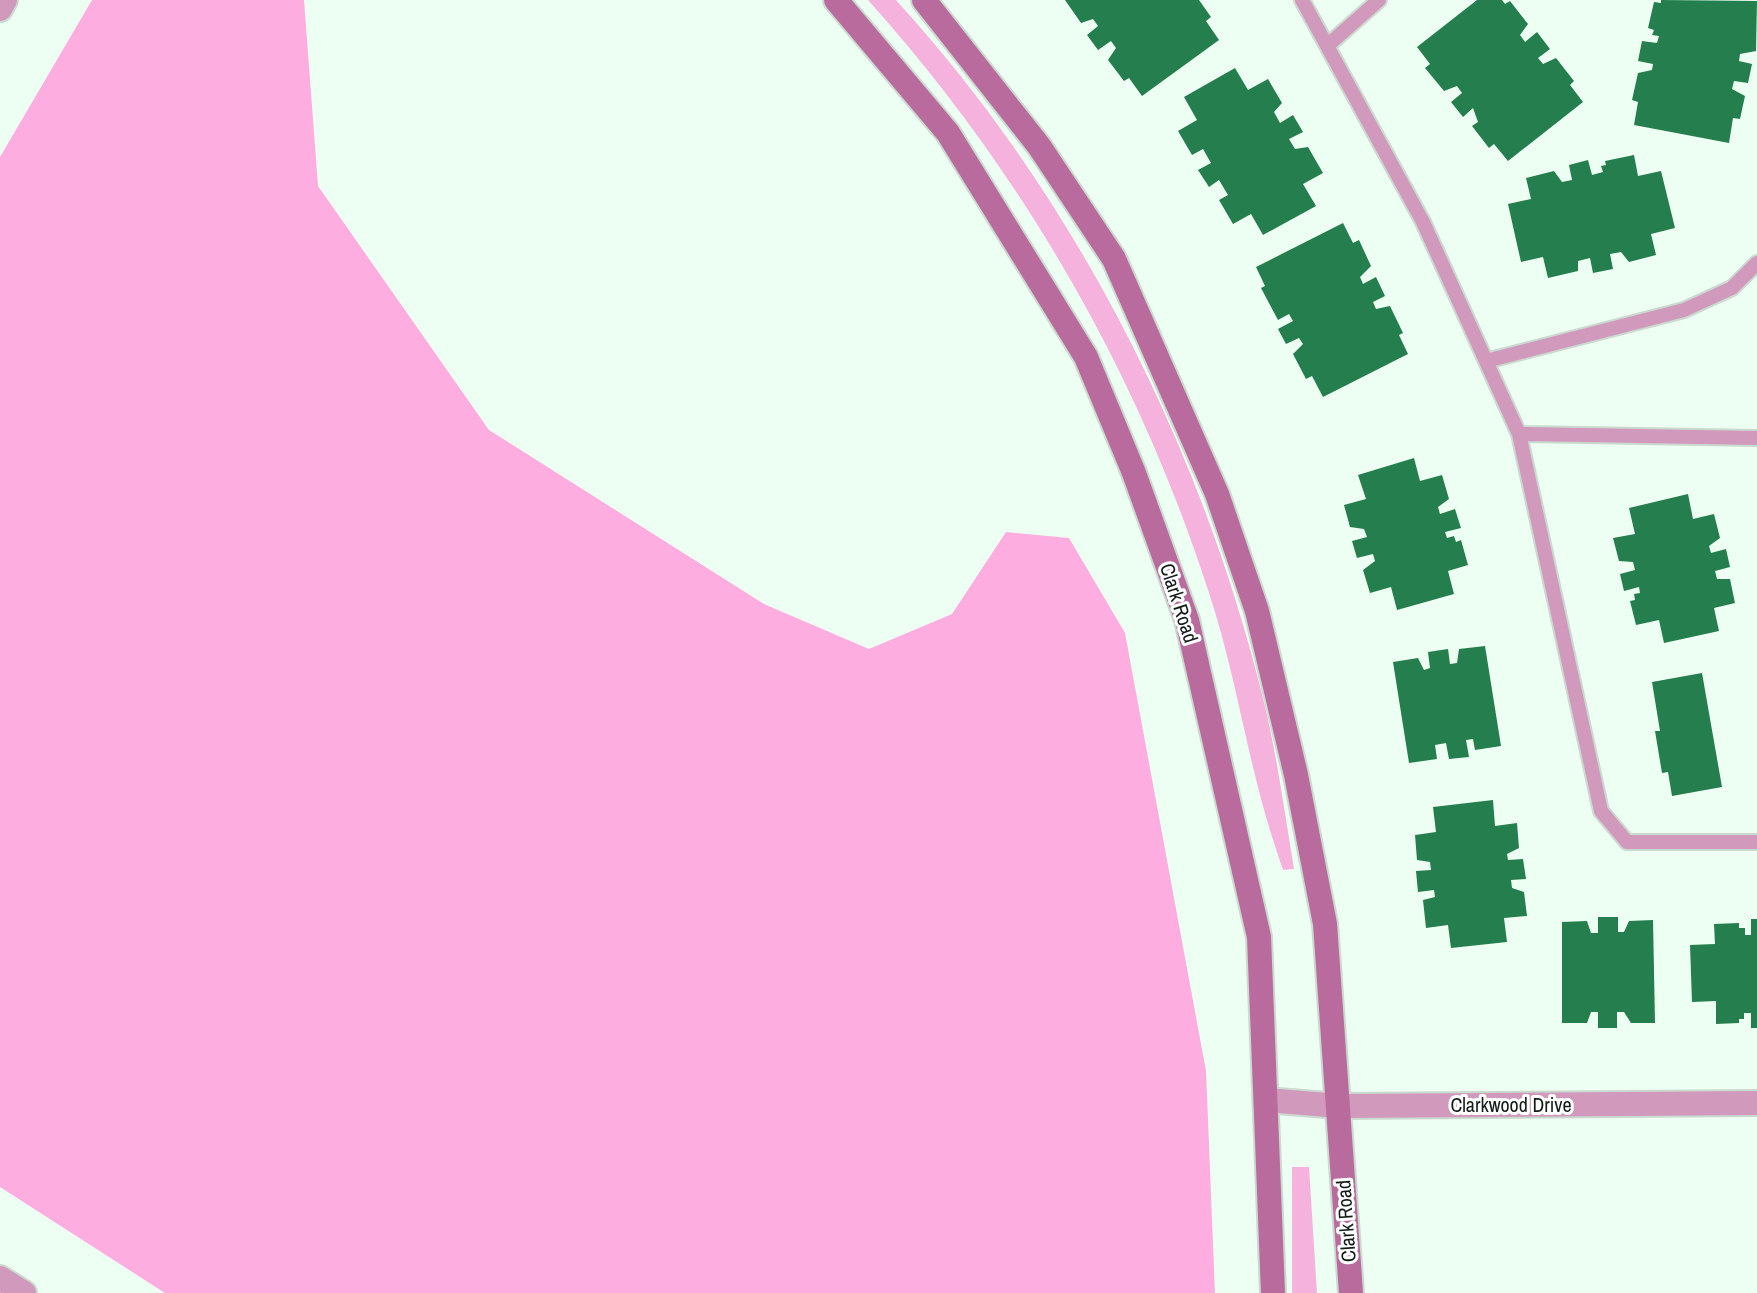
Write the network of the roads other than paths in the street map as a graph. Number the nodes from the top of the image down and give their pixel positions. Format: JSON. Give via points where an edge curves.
{"nodes":[{"id":1,"x":5,"y":0,"type":"edge"},
{"id":2,"x":836,"y":0,"type":"edge"},
{"id":3,"x":1302,"y":0,"type":"edge"},
{"id":4,"x":1379,"y":0,"type":"edge"},
{"id":5,"x":929,"y":2,"type":"edge"},
{"id":6,"x":0,"y":9,"type":"edge"},
{"id":7,"x":1327,"y":46,"type":"junction"},
{"id":8,"x":1757,"y":263,"type":"edge"},
{"id":9,"x":1486,"y":361,"type":"junction"},
{"id":10,"x":1519,"y":434,"type":"junction"},
{"id":11,"x":1757,"y":438,"type":"edge"},
{"id":12,"x":1757,"y":842,"type":"edge"},
{"id":13,"x":1266,"y":1100,"type":"junction"},
{"id":14,"x":1757,"y":1103,"type":"edge"},
{"id":15,"x":1339,"y":1106,"type":"junction"},
{"id":16,"x":0,"y":1278,"type":"edge"},
{"id":17,"x":24,"y":1293,"type":"edge"},
{"id":18,"x":1273,"y":1293,"type":"edge"},
{"id":19,"x":1351,"y":1293,"type":"edge"}],
"edges":[{"from":1,"to":6,"type":"street"},
{"from":2,"to":13,"type":"main road","name":"Clark Road","via":[[948,133],[1021,248],[1086,357],[1134,473],[1187,620],[1259,937]]},
{"from":3,"to":7,"type":"lane"},
{"from":4,"to":7,"type":"lane"},
{"from":5,"to":15,"type":"main road","name":"Clark Road","via":[[1039,146],[1114,259],[1217,494],[1257,611],[1296,775],[1325,924]]},
{"from":7,"to":9,"type":"lane","via":[[1423,222]]},
{"from":8,"to":9,"type":"lane","via":[[1732,288],[1684,310]]},
{"from":9,"to":10,"type":"lane"},
{"from":10,"to":11,"type":"lane"},
{"from":10,"to":12,"type":"lane","via":[[1601,811],[1627,842]]},
{"from":13,"to":15,"type":"street","name":"Clarkwood Drive"},
{"from":13,"to":18,"type":"main road","name":"Clark Road"},
{"from":14,"to":15,"type":"street","name":"Clarkwood Drive"},
{"from":15,"to":19,"type":"main road","name":"Clark Road"},
{"from":16,"to":17,"type":"street"}]}
